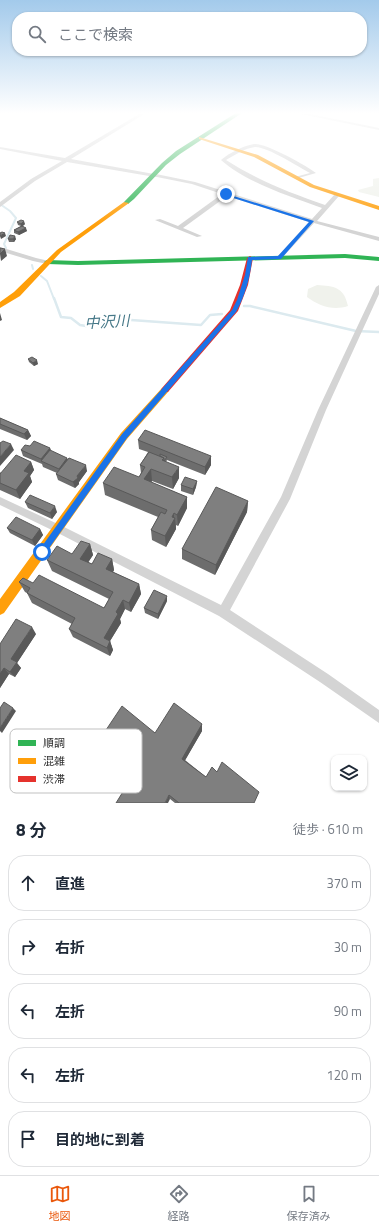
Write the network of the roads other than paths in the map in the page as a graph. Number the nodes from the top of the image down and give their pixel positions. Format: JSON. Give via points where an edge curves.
{"nodes":[{"id":1,"x":14,"y":150,"type":"edge"},
{"id":2,"x":83,"y":150,"type":"edge"},
{"id":3,"x":180,"y":150,"type":"edge"},
{"id":4,"x":241,"y":150,"type":"edge"},
{"id":5,"x":242,"y":150,"type":"edge"},
{"id":6,"x":272,"y":150,"type":"edge"},
{"id":7,"x":67,"y":160,"type":"junction"},
{"id":8,"x":156,"y":176,"type":"junction"},
{"id":9,"x":297,"y":178,"type":"junction"},
{"id":10,"x":226,"y":194,"type":"junction"},
{"id":11,"x":337,"y":195,"type":"junction"},
{"id":12,"x":0,"y":205,"type":"edge"},
{"id":13,"x":326,"y":207,"type":"junction"},
{"id":14,"x":379,"y":208,"type":"edge"},
{"id":15,"x":158,"y":220,"type":"dead end"},
{"id":16,"x":312,"y":221,"type":"junction"},
{"id":17,"x":179,"y":228,"type":"junction"},
{"id":18,"x":199,"y":236,"type":"dead end"},
{"id":19,"x":379,"y":239,"type":"edge"},
{"id":20,"x":0,"y":249,"type":"edge"},
{"id":21,"x":250,"y":258,"type":"junction"},
{"id":22,"x":279,"y":258,"type":"junction"},
{"id":23,"x":379,"y":259,"type":"edge"},
{"id":24,"x":47,"y":262,"type":"junction"},
{"id":25,"x":379,"y":287,"type":"edge"},
{"id":26,"x":0,"y":306,"type":"edge"},
{"id":27,"x":0,"y":501,"type":"edge"},
{"id":28,"x":58,"y":529,"type":"junction"},
{"id":29,"x":0,"y":609,"type":"edge"},
{"id":30,"x":223,"y":612,"type":"junction"},
{"id":31,"x":379,"y":717,"type":"edge"}],
"edges":[{"from":1,"to":7,"type":"street"},
{"from":2,"to":7,"type":"street"},
{"from":3,"to":8,"type":"street","via":[[168,160]]},
{"from":4,"to":13,"type":"street","via":[[223,160],[253,179]]},
{"from":5,"to":9,"type":"street","via":[[264,159]]},
{"from":6,"to":9,"type":"street","via":[[314,173]]},
{"from":7,"to":8,"type":"street"},
{"from":7,"to":12,"type":"street","via":[[33,180]]},
{"from":8,"to":10,"type":"street","via":[[193,183]]},
{"from":8,"to":24,"type":"street","via":[[134,197]]},
{"from":9,"to":11,"type":"street"},
{"from":10,"to":16,"type":"street"},
{"from":10,"to":17,"type":"street"},
{"from":11,"to":13,"type":"street"},
{"from":11,"to":14,"type":"street"},
{"from":13,"to":16,"type":"street"},
{"from":15,"to":17,"type":"street"},
{"from":16,"to":19,"type":"street"},
{"from":16,"to":22,"type":"street"},
{"from":17,"to":18,"type":"street"},
{"from":20,"to":24,"type":"street"},
{"from":21,"to":22,"type":"street"},
{"from":21,"to":24,"type":"street"},
{"from":21,"to":28,"type":"street","via":[[240,300],[234,310],[124,436]]},
{"from":22,"to":23,"type":"street","via":[[345,256]]},
{"from":24,"to":26,"type":"street","via":[[17,294]]},
{"from":25,"to":30,"type":"street","via":[[322,410],[285,499]]},
{"from":27,"to":28,"type":"street"},
{"from":28,"to":29,"type":"street"},
{"from":28,"to":30,"type":"street"},
{"from":30,"to":31,"type":"street"}]}
